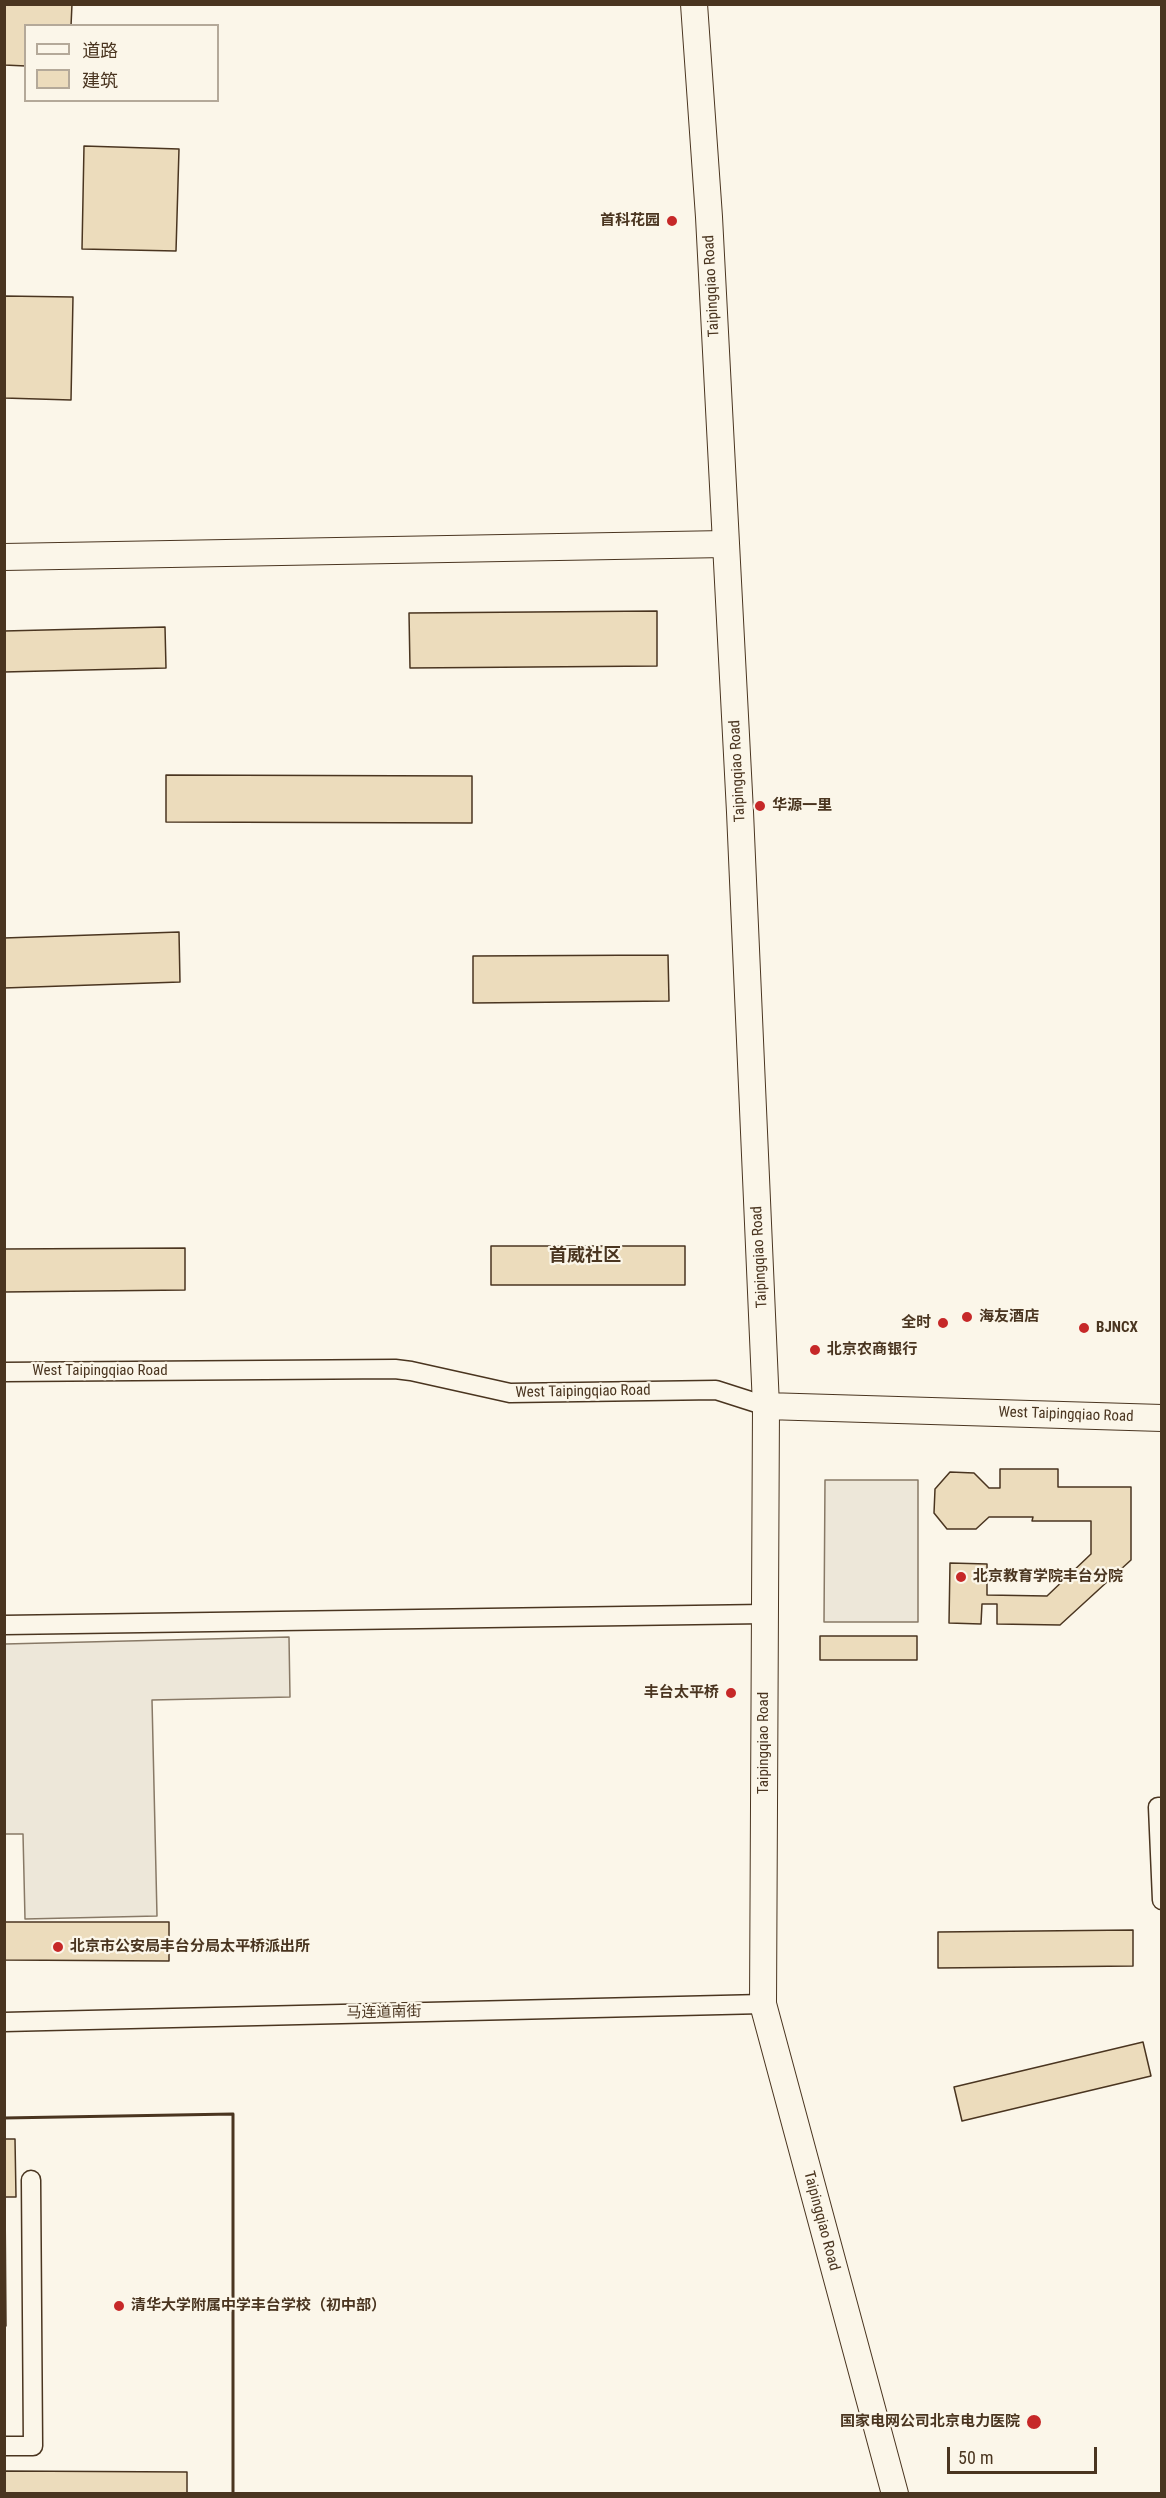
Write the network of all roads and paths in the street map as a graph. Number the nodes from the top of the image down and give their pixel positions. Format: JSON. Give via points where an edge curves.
{"nodes":[{"id":1,"x":694,"y":4,"type":"edge"},
{"id":2,"x":725,"y":544,"type":"junction"},
{"id":3,"x":4,"y":557,"type":"edge"},
{"id":4,"x":4,"y":1372,"type":"edge"},
{"id":5,"x":766,"y":1406,"type":"junction"},
{"id":6,"x":1161,"y":1418,"type":"edge"},
{"id":7,"x":764,"y":1614,"type":"junction"},
{"id":8,"x":4,"y":1625,"type":"edge"},
{"id":9,"x":1161,"y":1807,"type":"edge"},
{"id":10,"x":1161,"y":1900,"type":"edge"},
{"id":11,"x":763,"y":2004,"type":"junction"},
{"id":12,"x":4,"y":2022,"type":"edge"},
{"id":13,"x":31,"y":2180,"type":"dead end"},
{"id":14,"x":4,"y":2446,"type":"edge"},
{"id":15,"x":895,"y":2493,"type":"edge"}],
"edges":[{"from":1,"to":2,"type":"street","name":"Taipingqiao Road"},
{"from":2,"to":3,"type":"street"},
{"from":2,"to":5,"type":"street","name":"Taipingqiao Road"},
{"from":4,"to":5,"type":"street","name":"West Taipingqiao Road","via":[[395,1369],[510,1393],[716,1390]]},
{"from":5,"to":6,"type":"street","name":"West Taipingqiao Road"},
{"from":5,"to":7,"type":"street","name":"Taipingqiao Road"},
{"from":7,"to":8,"type":"street"},
{"from":7,"to":11,"type":"street","name":"Taipingqiao Road"},
{"from":9,"to":10,"type":"street"},
{"from":11,"to":12,"type":"street","name":"马连道南街"},
{"from":11,"to":15,"type":"street","name":"Taipingqiao Road"},
{"from":13,"to":14,"type":"street","via":[[33,2446]]}]}
